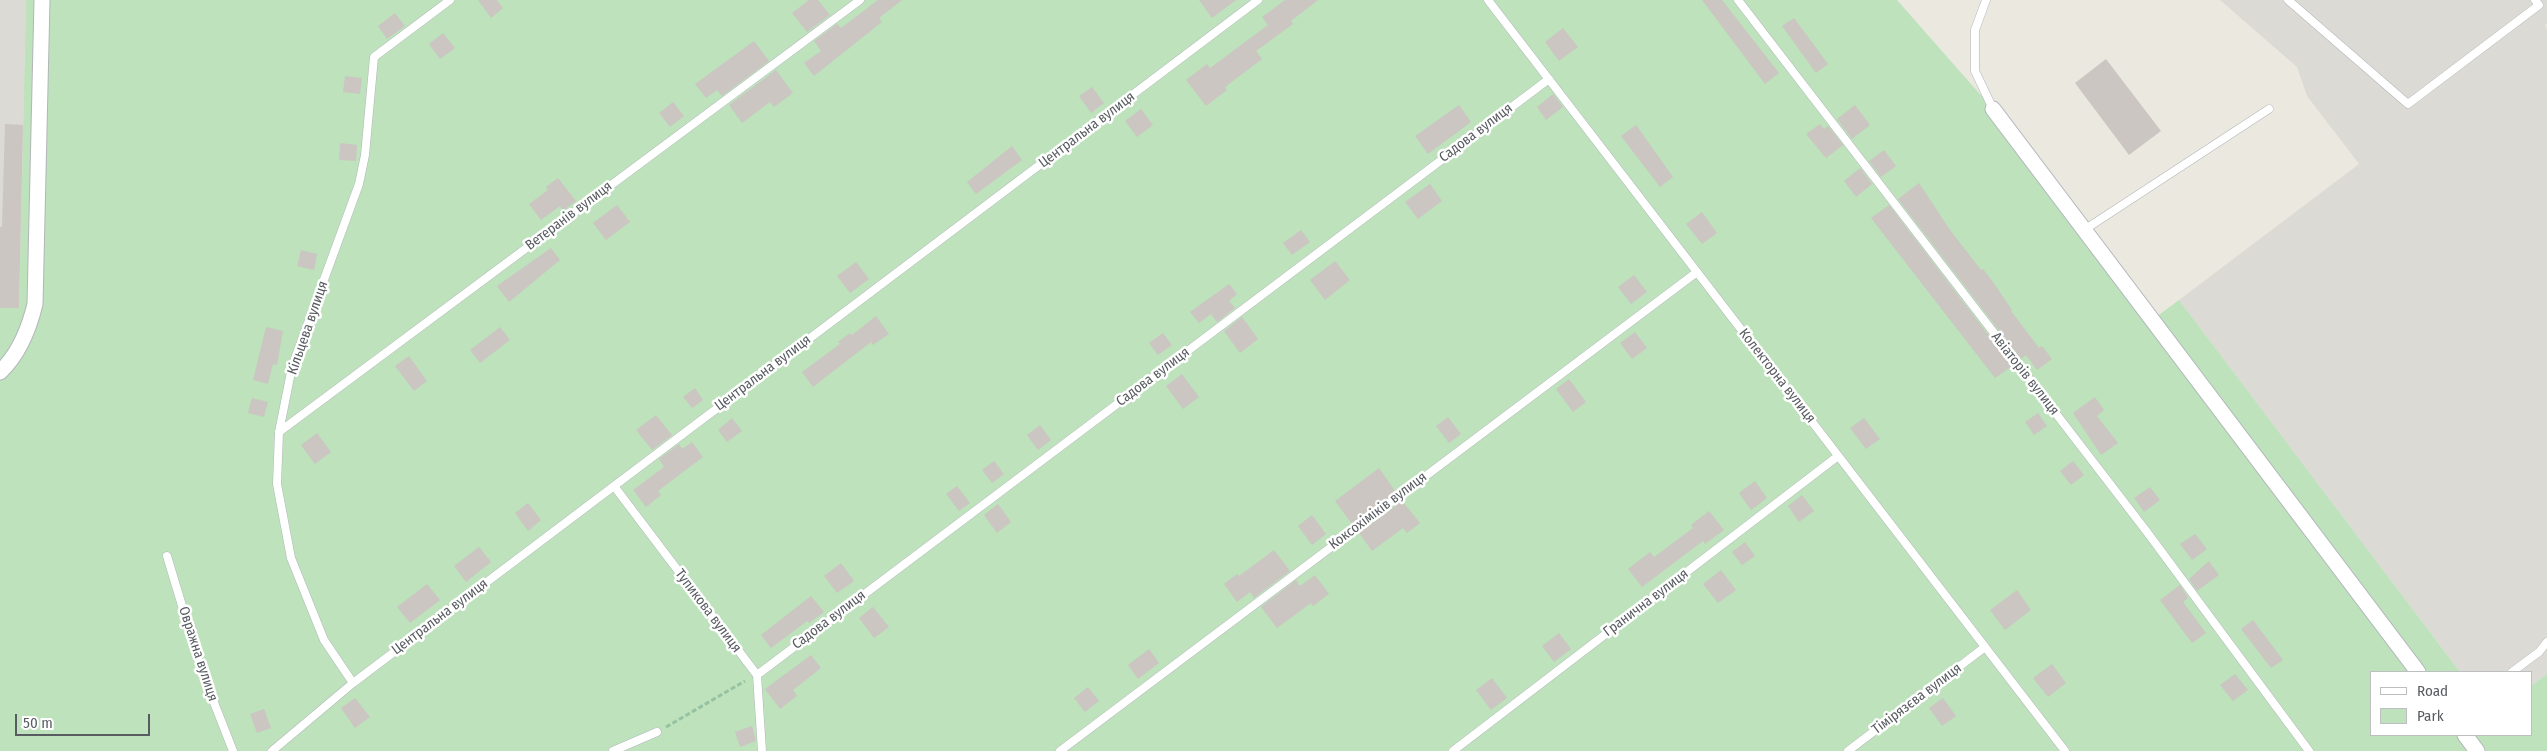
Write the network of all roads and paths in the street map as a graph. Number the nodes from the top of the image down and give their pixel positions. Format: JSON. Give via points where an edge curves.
{"nodes":[{"id":1,"x":42,"y":0,"type":"edge"},
{"id":2,"x":450,"y":0,"type":"edge"},
{"id":3,"x":860,"y":0,"type":"edge"},
{"id":4,"x":1258,"y":0,"type":"edge"},
{"id":5,"x":1488,"y":0,"type":"edge"},
{"id":6,"x":1738,"y":0,"type":"edge"},
{"id":7,"x":1986,"y":0,"type":"edge"},
{"id":8,"x":2288,"y":0,"type":"edge"},
{"id":9,"x":2535,"y":0,"type":"edge"},
{"id":10,"x":1549,"y":78,"type":"junction"},
{"id":11,"x":1993,"y":109,"type":"joint"},
{"id":12,"x":2269,"y":109,"type":"dead end"},
{"id":13,"x":2084,"y":230,"type":"junction"},
{"id":14,"x":1697,"y":272,"type":"junction"},
{"id":15,"x":0,"y":372,"type":"edge"},
{"id":16,"x":279,"y":432,"type":"junction"},
{"id":17,"x":1838,"y":456,"type":"junction"},
{"id":18,"x":614,"y":486,"type":"junction"},
{"id":19,"x":167,"y":556,"type":"dead end"},
{"id":20,"x":2547,"y":642,"type":"edge"},
{"id":21,"x":1985,"y":647,"type":"junction"},
{"id":22,"x":2417,"y":671,"type":"edge"},
{"id":23,"x":2513,"y":671,"type":"edge"},
{"id":24,"x":757,"y":675,"type":"junction"},
{"id":25,"x":353,"y":683,"type":"junction"},
{"id":26,"x":657,"y":732,"type":"joint"},
{"id":27,"x":2466,"y":736,"type":"edge"},
{"id":28,"x":233,"y":751,"type":"edge"},
{"id":29,"x":272,"y":751,"type":"edge"},
{"id":30,"x":613,"y":751,"type":"edge"},
{"id":31,"x":762,"y":751,"type":"edge"},
{"id":32,"x":1060,"y":751,"type":"edge"},
{"id":33,"x":1453,"y":751,"type":"edge"},
{"id":34,"x":1848,"y":751,"type":"edge"},
{"id":35,"x":2065,"y":751,"type":"edge"},
{"id":36,"x":2309,"y":751,"type":"edge"},
{"id":37,"x":2477,"y":751,"type":"edge"}],
"edges":[{"from":1,"to":15,"type":"street","via":[[35,304],[30,326]]},
{"from":2,"to":16,"type":"lane","name":"Кільцева вулиця","via":[[374,57],[365,155],[359,184],[292,367]]},
{"from":3,"to":16,"type":"lane","name":"Ветеранів вулиця"},
{"from":4,"to":18,"type":"lane","name":"Центральна вулиця"},
{"from":5,"to":10,"type":"lane","name":"Колекторна вулиця"},
{"from":6,"to":36,"type":"lane","name":"Авіаторів вулиця","via":[[2147,532]]},
{"from":7,"to":11,"type":"lane","via":[[1975,30],[1976,71]]},
{"from":8,"to":9,"type":"lane","via":[[2408,104],[2539,6]]},
{"from":10,"to":14,"type":"lane","name":"Колекторна вулиця"},
{"from":10,"to":24,"type":"lane","name":"Садова вулиця"},
{"from":11,"to":13,"type":"street"},
{"from":12,"to":13,"type":"lane"},
{"from":13,"to":22,"type":"street"},
{"from":14,"to":17,"type":"lane","name":"Колекторна вулиця"},
{"from":14,"to":32,"type":"lane","name":"Коксохіміків вулиця"},
{"from":16,"to":25,"type":"lane","name":"Кільцева вулиця","via":[[277,484],[291,558],[324,640]]},
{"from":17,"to":21,"type":"lane","name":"Колекторна вулиця"},
{"from":17,"to":33,"type":"lane","name":"Гранична вулиця"},
{"from":18,"to":24,"type":"lane","name":"Тупикова вулиця"},
{"from":18,"to":25,"type":"lane","name":"Центральна вулиця"},
{"from":19,"to":28,"type":"lane","name":"Овражна вулиця","via":[[202,672]]},
{"from":20,"to":23,"type":"lane"},
{"from":21,"to":34,"type":"lane","name":"Тімірязєва вулиця"},
{"from":21,"to":35,"type":"lane","name":"Колекторна вулиця"},
{"from":24,"to":26,"type":"path"},
{"from":24,"to":31,"type":"lane"},
{"from":25,"to":29,"type":"lane","name":"Центральна вулиця"},
{"from":26,"to":30,"type":"lane"},
{"from":27,"to":37,"type":"street"}]}
